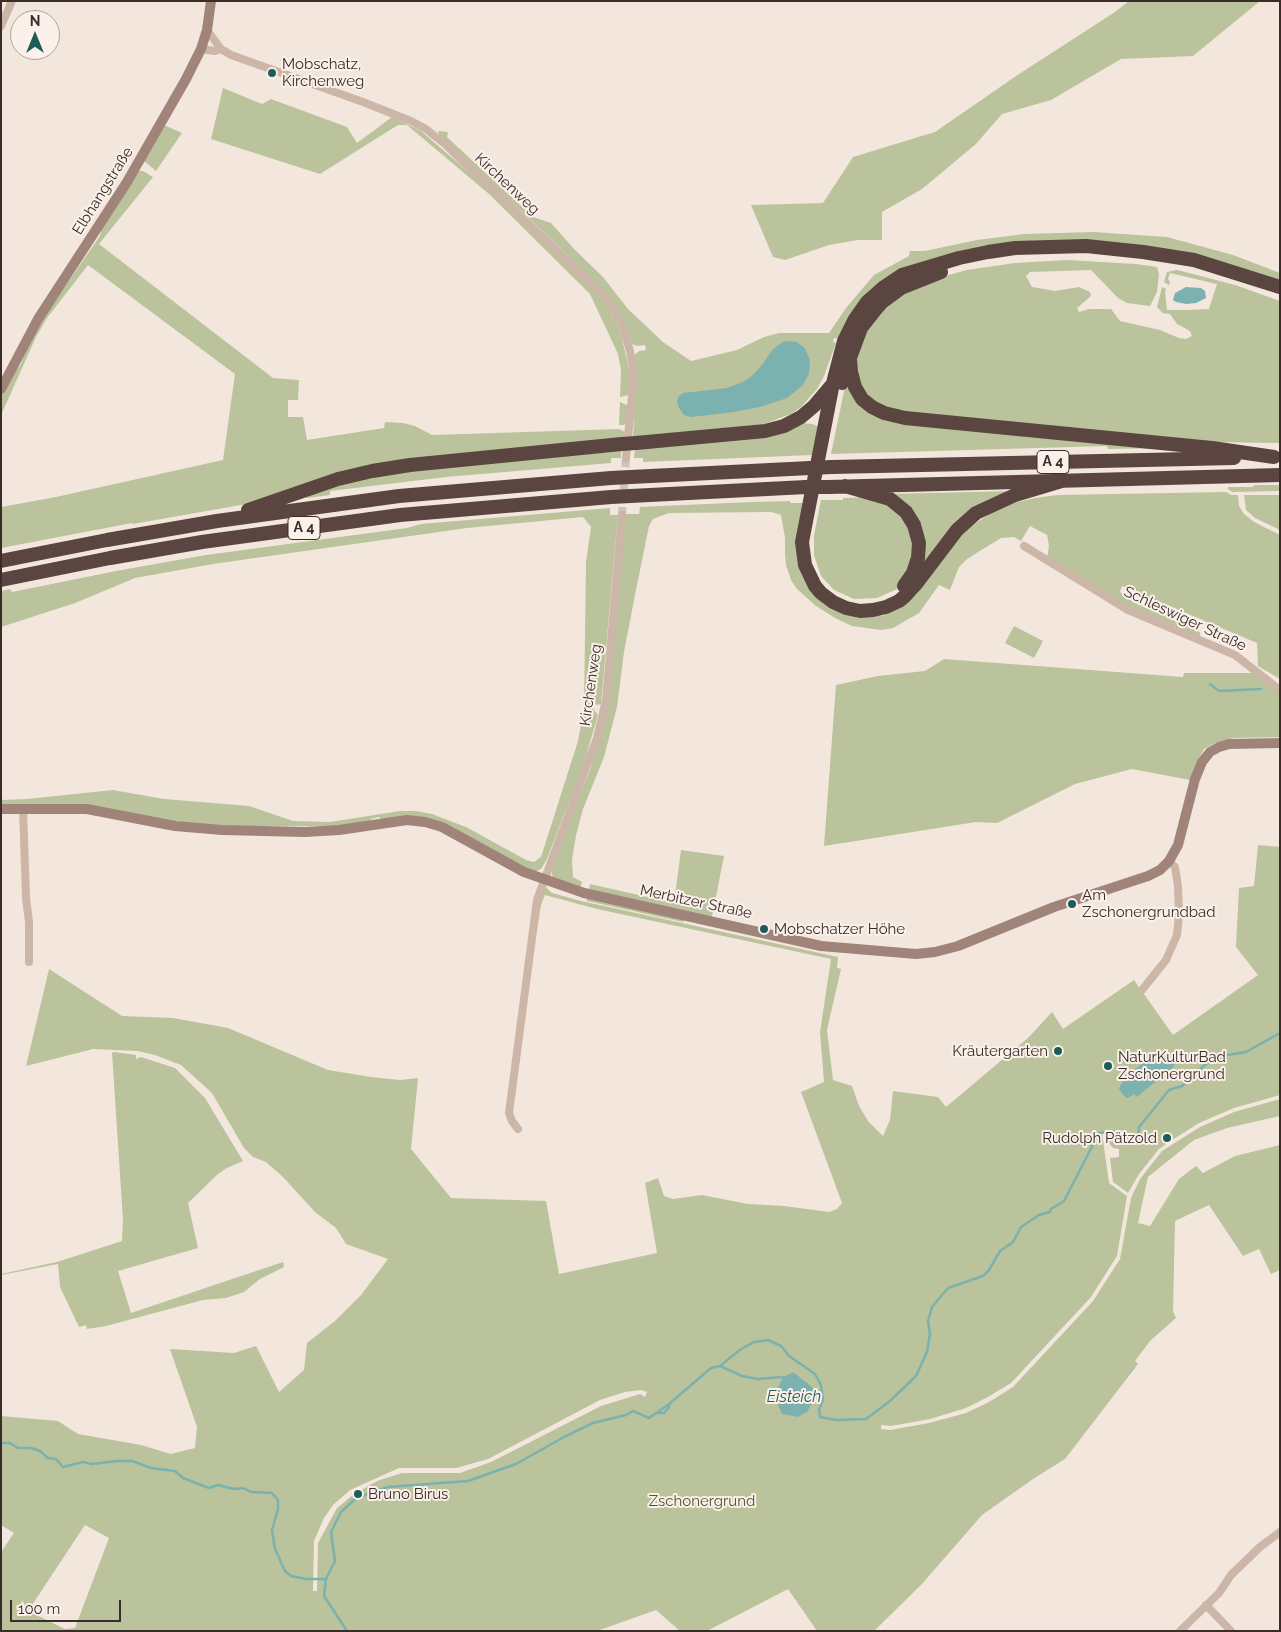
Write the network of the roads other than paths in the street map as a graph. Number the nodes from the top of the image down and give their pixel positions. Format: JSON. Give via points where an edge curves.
{"nodes":[{"id":1,"x":12,"y":1,"type":"edge"},
{"id":2,"x":211,"y":1,"type":"edge"},
{"id":3,"x":1,"y":26,"type":"edge"},
{"id":4,"x":207,"y":30,"type":"junction"},
{"id":5,"x":221,"y":49,"type":"junction"},
{"id":6,"x":201,"y":50,"type":"junction"},
{"id":7,"x":1280,"y":287,"type":"edge"},
{"id":8,"x":1280,"y":295,"type":"edge"},
{"id":9,"x":850,"y":356,"type":"junction"},
{"id":10,"x":833,"y":383,"type":"junction"},
{"id":11,"x":1,"y":389,"type":"edge"},
{"id":12,"x":1277,"y":457,"type":"edge"},
{"id":13,"x":626,"y":458,"type":"tunnel mouth"},
{"id":14,"x":1280,"y":475,"type":"edge"},
{"id":15,"x":1064,"y":480,"type":"junction"},
{"id":16,"x":845,"y":486,"type":"junction"},
{"id":17,"x":622,"y":515,"type":"tunnel mouth"},
{"id":18,"x":217,"y":521,"type":"junction"},
{"id":19,"x":1024,"y":546,"type":"dead end"},
{"id":20,"x":1,"y":562,"type":"edge"},
{"id":21,"x":1,"y":580,"type":"edge"},
{"id":22,"x":1280,"y":690,"type":"edge"},
{"id":23,"x":1280,"y":743,"type":"edge"},
{"id":24,"x":23,"y":808,"type":"junction"},
{"id":25,"x":1,"y":809,"type":"edge"},
{"id":26,"x":1169,"y":861,"type":"junction"},
{"id":27,"x":544,"y":880,"type":"junction"},
{"id":28,"x":29,"y":962,"type":"dead end"},
{"id":29,"x":1142,"y":990,"type":"dead end"},
{"id":30,"x":518,"y":1129,"type":"dead end"},
{"id":31,"x":1280,"y":1532,"type":"edge"},
{"id":32,"x":1206,"y":1605,"type":"junction"},
{"id":33,"x":1180,"y":1631,"type":"edge"},
{"id":34,"x":1231,"y":1631,"type":"edge"}],
"edges":[{"from":1,"to":3,"type":"street"},
{"from":2,"to":4,"type":"street","name":"Elbhangstraße"},
{"from":4,"to":5,"type":"street","name":"Kirchenweg"},
{"from":4,"to":6,"type":"street","name":"Elbhangstraße"},
{"from":5,"to":6,"type":"street","name":"Kirchenweg"},
{"from":5,"to":13,"type":"street","name":"Kirchenweg","via":[[392,113],[426,129],[600,292],[624,331],[633,370]]},
{"from":6,"to":11,"type":"street","name":"Elbhangstraße","via":[[147,148],[38,319]]},
{"from":7,"to":10,"type":"highway","via":[[1194,260],[1101,248],[1015,248],[959,258],[902,275],[867,302],[844,341]]},
{"from":8,"to":9,"type":"highway","via":[[1208,272],[1152,262],[1069,254],[1015,257],[965,265],[901,288],[869,316]]},
{"from":9,"to":12,"type":"highway","via":[[855,387],[862,399],[884,413],[905,418]]},
{"from":9,"to":16,"type":"highway","via":[[811,535],[811,557],[819,578],[838,596],[858,602],[884,599],[903,587],[913,573],[919,550],[914,525],[906,512],[890,500]]},
{"from":10,"to":15,"type":"highway","number":"A 4","via":[[802,542],[803,558],[811,580],[833,602],[852,609],[873,610],[893,604],[906,596],[957,530],[976,513],[1015,495]]},
{"from":10,"to":18,"type":"highway","bridge":true,"via":[[801,417],[764,431],[372,471],[338,479]]},
{"from":12,"to":18,"type":"highway","number":"A 4","bridge":true,"via":[[832,467],[641,476],[389,497]]},
{"from":14,"to":15,"type":"highway","number":"A 4"},
{"from":15,"to":16,"type":"highway","number":"A 4"},
{"from":16,"to":21,"type":"highway","number":"A 4","bridge":true,"via":[[611,497],[400,515],[202,542]]},
{"from":17,"to":27,"type":"street","name":"Kirchenweg","via":[[606,700],[597,738]]},
{"from":18,"to":20,"type":"highway","number":"A 4"},
{"from":19,"to":22,"type":"street","name":"Schleswiger Straße","via":[[1128,610],[1235,655]]},
{"from":23,"to":26,"type":"street","name":"Merbitzer Straße","via":[[1230,744],[1210,752],[1195,779],[1178,845]]},
{"from":24,"to":25,"type":"street","name":"Merbitzer Straße"},
{"from":24,"to":27,"type":"street","name":"Merbitzer Straße","via":[[87,809],[175,826],[222,830],[305,832],[407,820],[425,822],[442,827]]},
{"from":24,"to":28,"type":"street"},
{"from":26,"to":27,"type":"street","name":"Merbitzer Straße","via":[[1148,876],[1076,899],[958,946],[916,954],[821,946],[584,893]]},
{"from":26,"to":29,"type":"street","via":[[1175,867],[1178,886],[1177,935],[1166,960]]},
{"from":27,"to":30,"type":"street","via":[[537,900],[509,1113]]},
{"from":31,"to":32,"type":"street","via":[[1231,1575]]},
{"from":32,"to":33,"type":"street"},
{"from":32,"to":34,"type":"street"}]}
